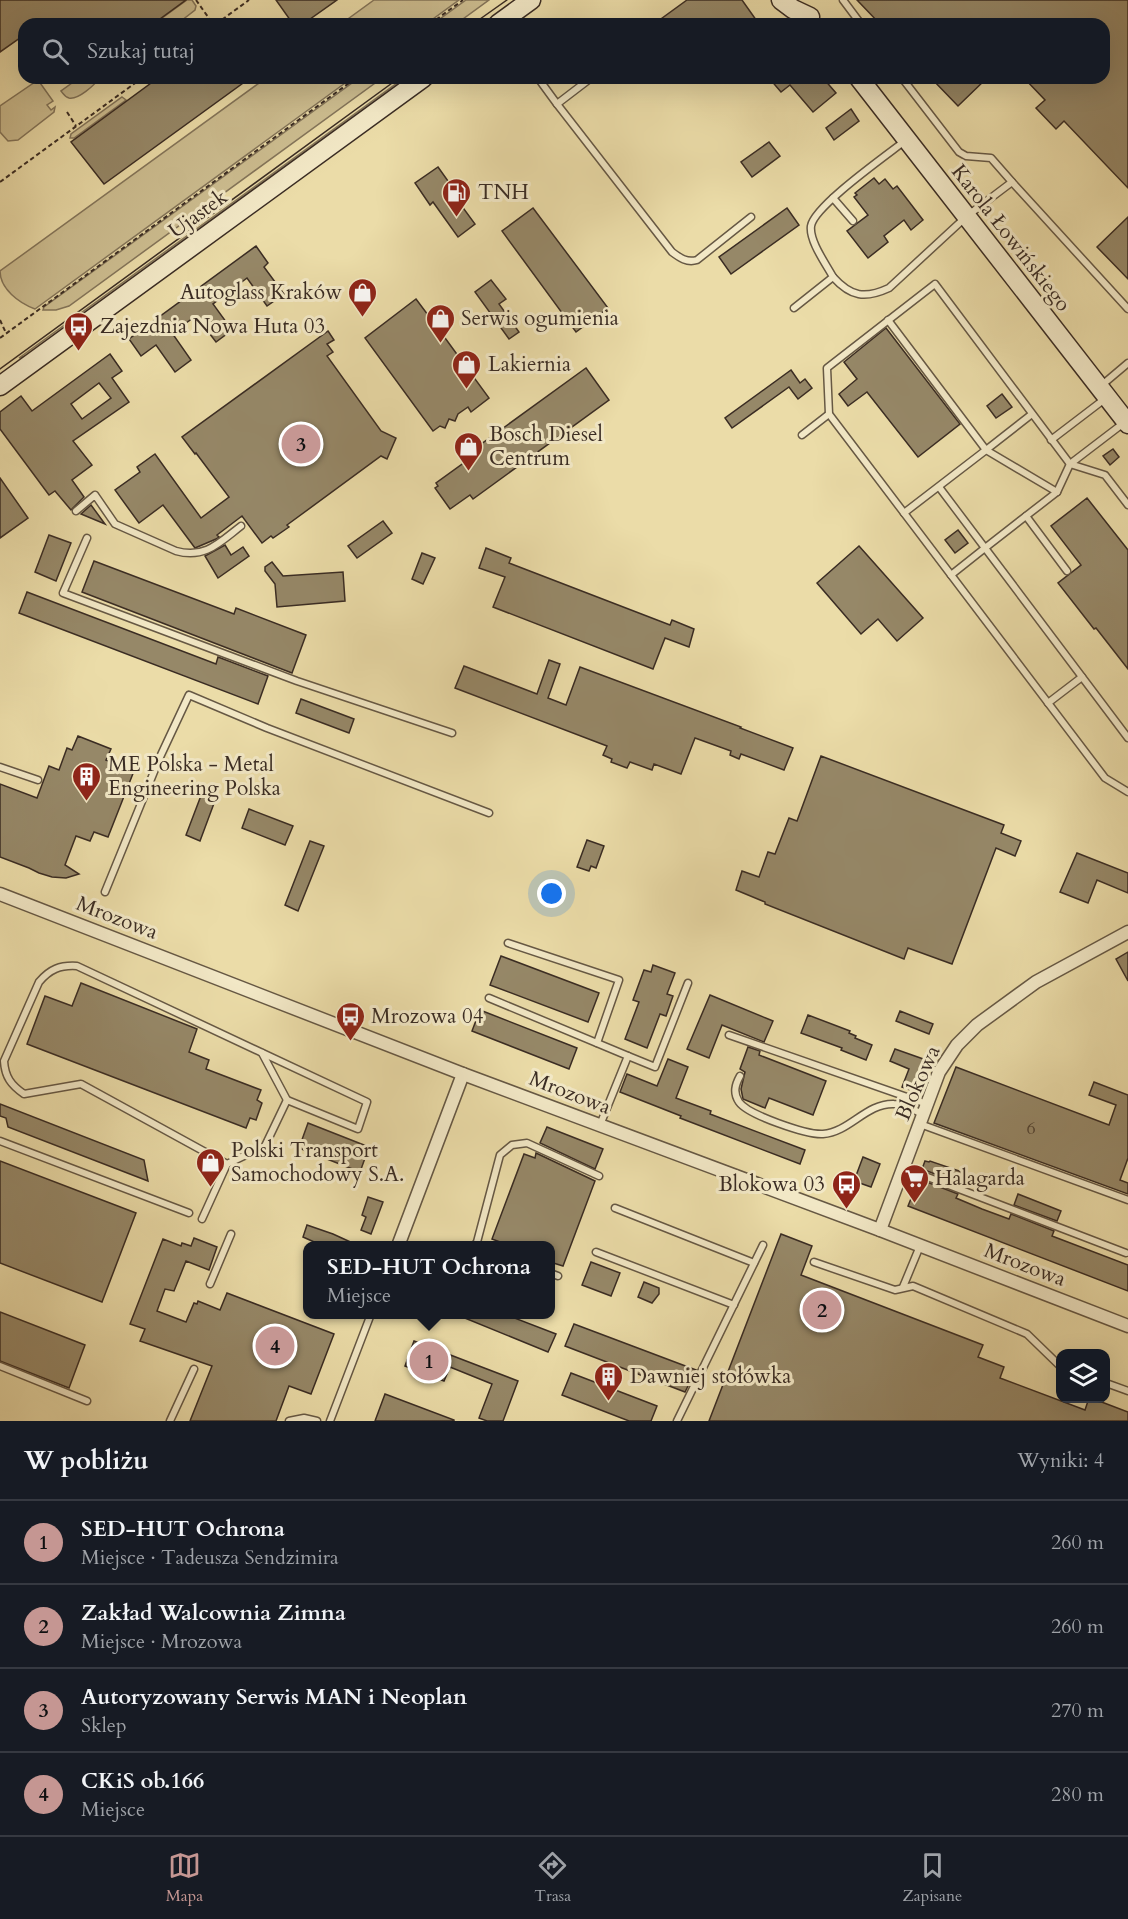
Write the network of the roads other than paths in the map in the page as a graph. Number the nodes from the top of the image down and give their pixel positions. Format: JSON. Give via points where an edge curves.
{"nodes":[{"id":1,"x":531,"y":0,"type":"edge"},
{"id":2,"x":781,"y":0,"type":"edge"},
{"id":3,"x":801,"y":0,"type":"edge"},
{"id":4,"x":843,"y":0,"type":"edge"},
{"id":5,"x":506,"y":18,"type":"edge"},
{"id":6,"x":808,"y":18,"type":"edge"},
{"id":7,"x":811,"y":18,"type":"edge"},
{"id":8,"x":856,"y":18,"type":"edge"},
{"id":9,"x":415,"y":84,"type":"edge"},
{"id":10,"x":542,"y":84,"type":"edge"},
{"id":11,"x":583,"y":84,"type":"edge"},
{"id":12,"x":864,"y":84,"type":"edge"},
{"id":13,"x":907,"y":84,"type":"edge"},
{"id":14,"x":556,"y":104,"type":"junction"},
{"id":15,"x":906,"y":139,"type":"junction"},
{"id":16,"x":1012,"y":182,"type":"junction"},
{"id":17,"x":833,"y":198,"type":"junction"},
{"id":18,"x":967,"y":216,"type":"junction"},
{"id":19,"x":751,"y":217,"type":"dead end"},
{"id":20,"x":853,"y":221,"type":"dead end"},
{"id":21,"x":833,"y":277,"type":"junction"},
{"id":22,"x":794,"y":308,"type":"dead end"},
{"id":23,"x":1128,"y":309,"type":"edge"},
{"id":24,"x":888,"y":320,"type":"junction"},
{"id":25,"x":1128,"y":363,"type":"edge"},
{"id":26,"x":0,"y":386,"type":"edge"},
{"id":27,"x":1103,"y":392,"type":"junction"},
{"id":28,"x":829,"y":414,"type":"junction"},
{"id":29,"x":1032,"y":414,"type":"junction"},
{"id":30,"x":1127,"y":423,"type":"edge"},
{"id":31,"x":802,"y":435,"type":"dead end"},
{"id":32,"x":1051,"y":440,"type":"junction"},
{"id":33,"x":986,"y":450,"type":"junction"},
{"id":34,"x":1070,"y":464,"type":"junction"},
{"id":35,"x":939,"y":487,"type":"junction"},
{"id":36,"x":1057,"y":492,"type":"junction"},
{"id":37,"x":1128,"y":505,"type":"edge"},
{"id":38,"x":76,"y":511,"type":"dead end"},
{"id":39,"x":904,"y":513,"type":"junction"},
{"id":40,"x":1026,"y":516,"type":"junction"},
{"id":41,"x":241,"y":526,"type":"dead end"},
{"id":42,"x":87,"y":538,"type":"dead end"},
{"id":43,"x":985,"y":548,"type":"junction"},
{"id":44,"x":1067,"y":571,"type":"dead end"},
{"id":45,"x":951,"y":575,"type":"junction"},
{"id":46,"x":1082,"y":677,"type":"junction"},
{"id":47,"x":1048,"y":703,"type":"junction"},
{"id":48,"x":452,"y":733,"type":"dead end"},
{"id":49,"x":1128,"y":738,"type":"edge"},
{"id":50,"x":0,"y":767,"type":"edge"},
{"id":51,"x":38,"y":780,"type":"dead end"},
{"id":52,"x":1128,"y":792,"type":"edge"},
{"id":53,"x":489,"y":813,"type":"dead end"},
{"id":54,"x":105,"y":892,"type":"dead end"},
{"id":55,"x":0,"y":894,"type":"edge"},
{"id":56,"x":1128,"y":932,"type":"edge"},
{"id":57,"x":508,"y":943,"type":"dead end"},
{"id":58,"x":688,"y":983,"type":"dead end"},
{"id":59,"x":489,"y":998,"type":"dead end"},
{"id":60,"x":729,"y":1035,"type":"dead end"},
{"id":61,"x":597,"y":1043,"type":"junction"},
{"id":62,"x":262,"y":1053,"type":"junction"},
{"id":63,"x":628,"y":1056,"type":"junction"},
{"id":64,"x":464,"y":1074,"type":"junction"},
{"id":65,"x":740,"y":1076,"type":"dead end"},
{"id":66,"x":287,"y":1100,"type":"junction"},
{"id":67,"x":924,"y":1114,"type":"junction"},
{"id":68,"x":600,"y":1125,"type":"junction"},
{"id":69,"x":0,"y":1141,"type":"edge"},
{"id":70,"x":227,"y":1164,"type":"junction"},
{"id":71,"x":903,"y":1168,"type":"junction"},
{"id":72,"x":599,"y":1176,"type":"dead end"},
{"id":73,"x":1128,"y":1200,"type":"edge"},
{"id":74,"x":615,"y":1208,"type":"dead end"},
{"id":75,"x":189,"y":1213,"type":"dead end"},
{"id":76,"x":202,"y":1220,"type":"dead end"},
{"id":77,"x":880,"y":1230,"type":"junction"},
{"id":78,"x":231,"y":1234,"type":"dead end"},
{"id":79,"x":400,"y":1241,"type":"edge"},
{"id":80,"x":477,"y":1241,"type":"edge"},
{"id":81,"x":763,"y":1245,"type":"dead end"},
{"id":82,"x":920,"y":1246,"type":"junction"},
{"id":83,"x":596,"y":1252,"type":"dead end"},
{"id":84,"x":1126,"y":1253,"type":"dead end"},
{"id":85,"x":814,"y":1262,"type":"dead end"},
{"id":86,"x":754,"y":1263,"type":"junction"},
{"id":87,"x":555,"y":1275,"type":"edge"},
{"id":88,"x":558,"y":1276,"type":"dead end"},
{"id":89,"x":210,"y":1284,"type":"dead end"},
{"id":90,"x":903,"y":1287,"type":"junction"},
{"id":91,"x":734,"y":1305,"type":"junction"},
{"id":92,"x":369,"y":1319,"type":"edge"},
{"id":93,"x":1128,"y":1326,"type":"edge"},
{"id":94,"x":1056,"y":1362,"type":"edge"},
{"id":95,"x":0,"y":1366,"type":"edge"},
{"id":96,"x":194,"y":1369,"type":"dead end"},
{"id":97,"x":1110,"y":1384,"type":"edge"},
{"id":98,"x":1128,"y":1391,"type":"edge"},
{"id":99,"x":87,"y":1401,"type":"dead end"},
{"id":100,"x":170,"y":1421,"type":"edge"},
{"id":101,"x":289,"y":1421,"type":"edge"},
{"id":102,"x":317,"y":1421,"type":"edge"},
{"id":103,"x":330,"y":1421,"type":"edge"},
{"id":104,"x":677,"y":1421,"type":"edge"}],
"edges":[{"from":1,"to":5,"type":"street"},
{"from":2,"to":6,"type":"street"},
{"from":3,"to":7,"type":"street"},
{"from":4,"to":8,"type":"lane"},
{"from":9,"to":26,"type":"street","name":"Ujastek"},
{"from":10,"to":14,"type":"lane"},
{"from":11,"to":14,"type":"lane"},
{"from":12,"to":15,"type":"street","name":"Karola Łowińskiego"},
{"from":13,"to":16,"type":"lane","via":[[959,152],[991,158]]},
{"from":14,"to":19,"type":"lane","via":[[678,257],[697,260]]},
{"from":15,"to":17,"type":"lane"},
{"from":15,"to":18,"type":"street","name":"Karola Łowińskiego"},
{"from":16,"to":18,"type":"lane"},
{"from":16,"to":23,"type":"lane"},
{"from":17,"to":20,"type":"lane"},
{"from":17,"to":21,"type":"lane","via":[[811,227],[816,247]]},
{"from":18,"to":21,"type":"lane","via":[[890,288],[873,295],[858,294],[844,289]]},
{"from":18,"to":27,"type":"street","name":"Karola Łowińskiego"},
{"from":21,"to":22,"type":"lane"},
{"from":24,"to":28,"type":"lane","via":[[827,368]]},
{"from":24,"to":29,"type":"lane","via":[[934,284]]},
{"from":24,"to":33,"type":"lane"},
{"from":25,"to":27,"type":"lane"},
{"from":27,"to":30,"type":"street","name":"Karola Łowińskiego"},
{"from":27,"to":32,"type":"lane"},
{"from":28,"to":31,"type":"lane"},
{"from":28,"to":39,"type":"lane"},
{"from":29,"to":32,"type":"lane"},
{"from":29,"to":33,"type":"lane"},
{"from":30,"to":34,"type":"lane"},
{"from":32,"to":34,"type":"lane"},
{"from":33,"to":35,"type":"lane"},
{"from":33,"to":36,"type":"lane"},
{"from":34,"to":36,"type":"lane"},
{"from":34,"to":37,"type":"lane","via":[[1105,475]]},
{"from":35,"to":39,"type":"lane"},
{"from":35,"to":43,"type":"lane"},
{"from":36,"to":40,"type":"lane"},
{"from":38,"to":41,"type":"lane","via":[[95,495],[115,524],[186,554],[215,546]]},
{"from":39,"to":45,"type":"lane"},
{"from":40,"to":43,"type":"lane"},
{"from":40,"to":44,"type":"lane"},
{"from":42,"to":48,"type":"lane","via":[[63,593],[297,681]]},
{"from":43,"to":45,"type":"lane"},
{"from":43,"to":46,"type":"lane"},
{"from":45,"to":47,"type":"lane"},
{"from":46,"to":47,"type":"lane"},
{"from":46,"to":49,"type":"lane"},
{"from":47,"to":52,"type":"lane","via":[[1105,778]]},
{"from":50,"to":51,"type":"lane"},
{"from":53,"to":54,"type":"lane","via":[[189,695]]},
{"from":55,"to":64,"type":"street","name":"Mrozowa"},
{"from":56,"to":67,"type":"street","name":"Blokowa","via":[[1036,982],[977,1024],[947,1058]]},
{"from":57,"to":61,"type":"lane","via":[[619,980]]},
{"from":58,"to":63,"type":"lane","via":[[655,1067]]},
{"from":59,"to":61,"type":"lane"},
{"from":60,"to":67,"type":"lane"},
{"from":61,"to":63,"type":"lane"},
{"from":62,"to":66,"type":"lane"},
{"from":62,"to":66,"type":"lane","via":[[368,1102],[358,1129]]},
{"from":62,"to":70,"type":"lane","via":[[77,966],[65,965],[46,973],[39,982],[4,1061],[8,1080],[24,1094],[81,1084]]},
{"from":63,"to":68,"type":"lane"},
{"from":64,"to":68,"type":"street","name":"Mrozowa"},
{"from":64,"to":79,"type":"street"},
{"from":65,"to":67,"type":"lane","via":[[735,1094],[747,1110],[802,1132],[824,1134],[844,1128],[874,1108],[892,1104]]},
{"from":66,"to":70,"type":"lane","via":[[265,1146]]},
{"from":67,"to":71,"type":"street","name":"Blokowa"},
{"from":67,"to":73,"type":"lane"},
{"from":68,"to":77,"type":"street","name":"Mrozowa"},
{"from":69,"to":75,"type":"lane"},
{"from":70,"to":76,"type":"lane"},
{"from":71,"to":77,"type":"street","name":"Blokowa"},
{"from":71,"to":84,"type":"lane"},
{"from":72,"to":80,"type":"lane","via":[[527,1143],[512,1145],[500,1155]]},
{"from":74,"to":86,"type":"lane"},
{"from":77,"to":82,"type":"street","name":"Mrozowa"},
{"from":78,"to":89,"type":"lane"},
{"from":81,"to":86,"type":"lane"},
{"from":82,"to":90,"type":"lane"},
{"from":82,"to":93,"type":"street","name":"Mrozowa"},
{"from":83,"to":91,"type":"lane"},
{"from":85,"to":90,"type":"lane","via":[[895,1290]]},
{"from":86,"to":91,"type":"lane"},
{"from":87,"to":88,"type":"lane"},
{"from":90,"to":94,"type":"lane","via":[[913,1286],[1027,1334]]},
{"from":91,"to":104,"type":"lane"},
{"from":92,"to":103,"type":"lane"},
{"from":95,"to":99,"type":"lane"},
{"from":96,"to":100,"type":"lane"},
{"from":97,"to":98,"type":"lane"},
{"from":101,"to":102,"type":"lane"}]}
